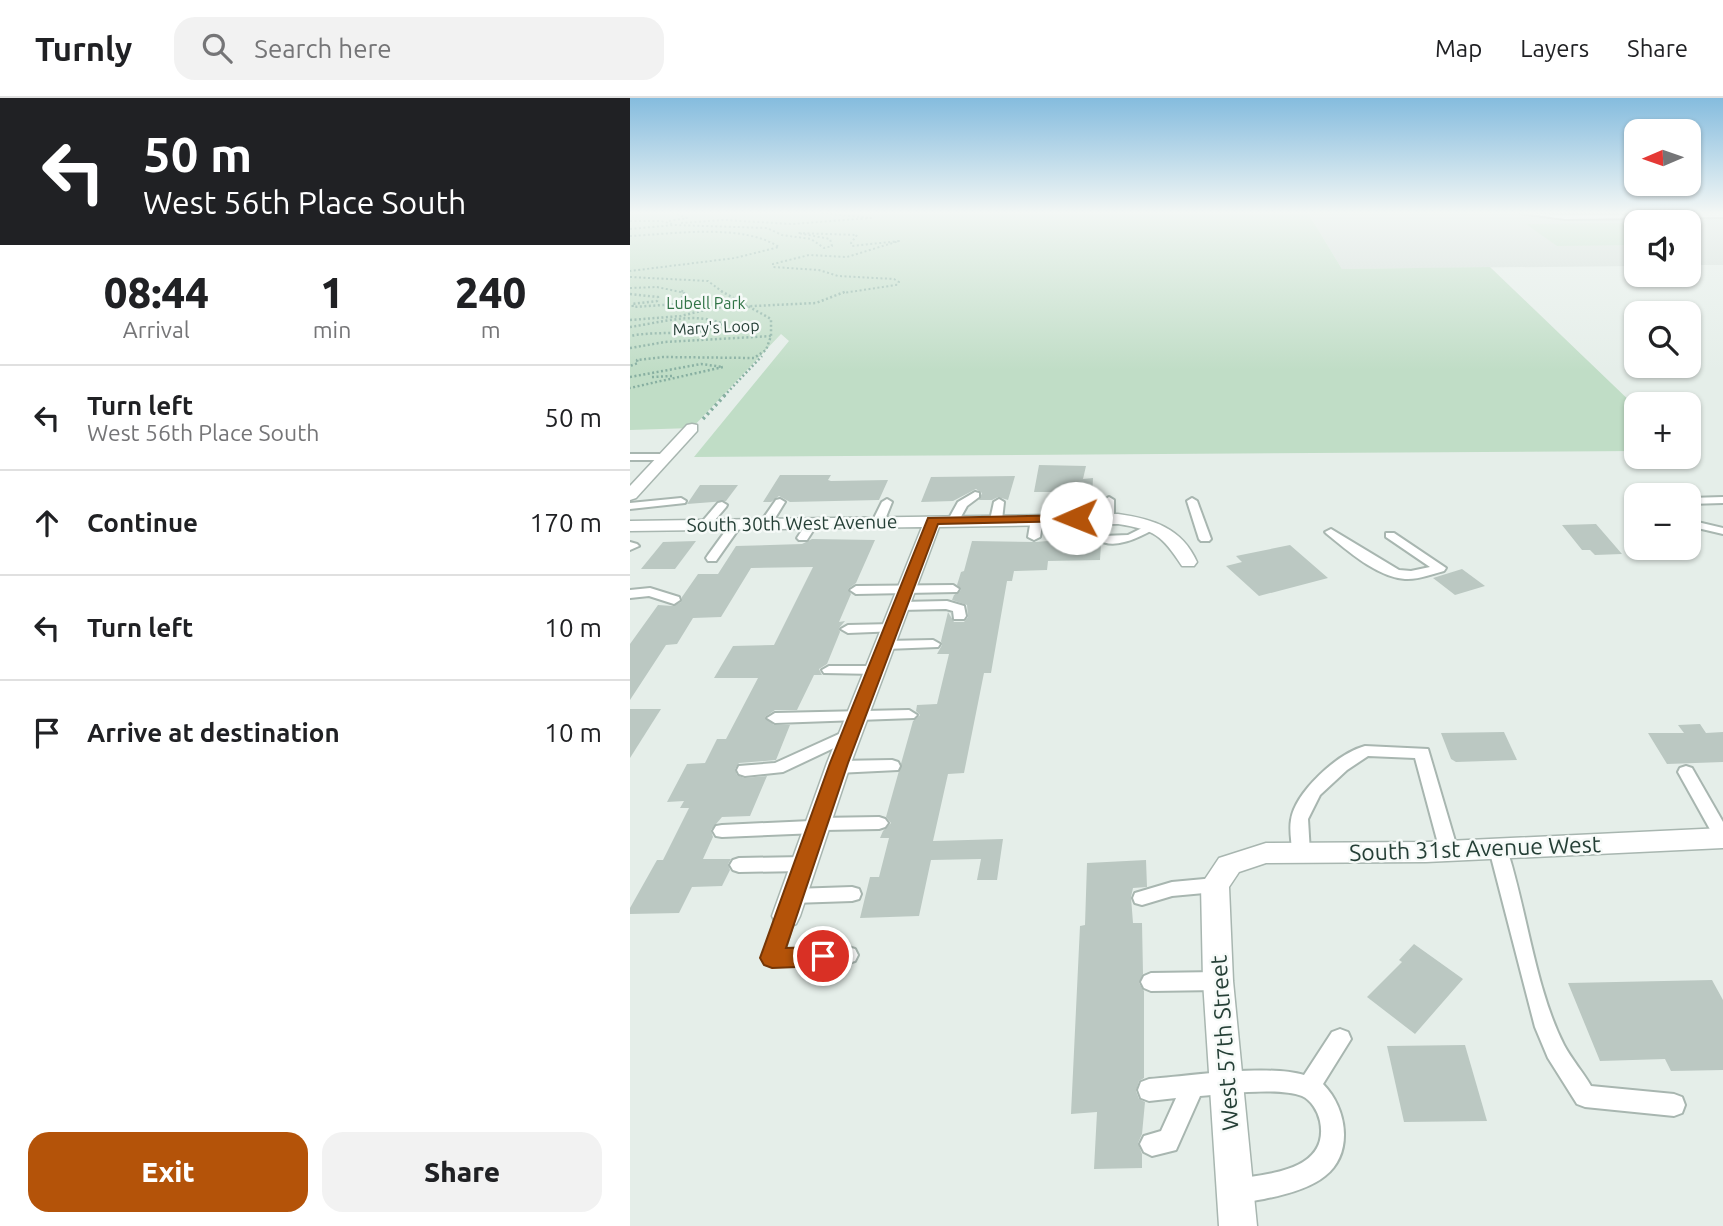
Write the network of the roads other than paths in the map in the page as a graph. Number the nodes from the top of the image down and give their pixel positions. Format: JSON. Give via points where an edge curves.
{"nodes":[{"id":1,"x":692,"y":428,"type":"road end"},
{"id":2,"x":630,"y":457,"type":"edge"},
{"id":3,"x":666,"y":457,"type":"junction"},
{"id":4,"x":630,"y":495,"type":"edge"},
{"id":5,"x":975,"y":495,"type":"dead end"},
{"id":6,"x":1078,"y":500,"type":"dead end"},
{"id":7,"x":1109,"y":500,"type":"dead end"},
{"id":8,"x":1723,"y":500,"type":"edge"},
{"id":9,"x":681,"y":501,"type":"dead end"},
{"id":10,"x":1192,"y":501,"type":"dead end"},
{"id":11,"x":1701,"y":501,"type":"edge"},
{"id":12,"x":780,"y":502,"type":"dead end"},
{"id":13,"x":887,"y":502,"type":"dead end"},
{"id":14,"x":999,"y":502,"type":"dead end"},
{"id":15,"x":722,"y":505,"type":"dead end"},
{"id":16,"x":630,"y":506,"type":"edge"},
{"id":17,"x":1076,"y":518,"type":"junction"},
{"id":18,"x":1108,"y":518,"type":"junction"},
{"id":19,"x":1037,"y":519,"type":"junction"},
{"id":20,"x":943,"y":520,"type":"junction"},
{"id":21,"x":996,"y":520,"type":"junction"},
{"id":22,"x":878,"y":522,"type":"junction"},
{"id":23,"x":766,"y":523,"type":"junction"},
{"id":24,"x":812,"y":523,"type":"junction"},
{"id":25,"x":705,"y":524,"type":"junction"},
{"id":26,"x":736,"y":524,"type":"junction"},
{"id":27,"x":630,"y":526,"type":"edge"},
{"id":28,"x":1152,"y":526,"type":"junction"},
{"id":29,"x":1701,"y":526,"type":"edge"},
{"id":30,"x":1723,"y":531,"type":"edge"},
{"id":31,"x":1331,"y":532,"type":"dead end"},
{"id":32,"x":1390,"y":535,"type":"dead end"},
{"id":33,"x":1034,"y":537,"type":"dead end"},
{"id":34,"x":803,"y":538,"type":"dead end"},
{"id":35,"x":1103,"y":539,"type":"dead end"},
{"id":36,"x":1205,"y":539,"type":"dead end"},
{"id":37,"x":712,"y":558,"type":"dead end"},
{"id":38,"x":1188,"y":562,"type":"dead end"},
{"id":39,"x":953,"y":589,"type":"dead end"},
{"id":40,"x":856,"y":590,"type":"dead end"},
{"id":41,"x":630,"y":594,"type":"edge"},
{"id":42,"x":674,"y":600,"type":"dead end"},
{"id":43,"x":959,"y":616,"type":"dead end"},
{"id":44,"x":897,"y":617,"type":"junction"},
{"id":45,"x":848,"y":628,"type":"dead end"},
{"id":46,"x":933,"y":644,"type":"dead end"},
{"id":47,"x":829,"y":670,"type":"dead end"},
{"id":48,"x":876,"y":670,"type":"junction"},
{"id":49,"x":909,"y":715,"type":"dead end"},
{"id":50,"x":775,"y":718,"type":"dead end"},
{"id":51,"x":854,"y":725,"type":"junction"},
{"id":52,"x":892,"y":766,"type":"dead end"},
{"id":53,"x":838,"y":767,"type":"junction"},
{"id":54,"x":745,"y":770,"type":"dead end"},
{"id":55,"x":1686,"y":772,"type":"dead end"},
{"id":56,"x":879,"y":823,"type":"dead end"},
{"id":57,"x":817,"y":826,"type":"junction"},
{"id":58,"x":722,"y":831,"type":"dead end"},
{"id":59,"x":1723,"y":838,"type":"edge"},
{"id":60,"x":1498,"y":849,"type":"junction"},
{"id":61,"x":1448,"y":851,"type":"junction"},
{"id":62,"x":1301,"y":853,"type":"junction"},
{"id":63,"x":804,"y":864,"type":"junction"},
{"id":64,"x":739,"y":865,"type":"dead end"},
{"id":65,"x":1222,"y":875,"type":"junction"},
{"id":66,"x":852,"y":894,"type":"dead end"},
{"id":67,"x":1142,"y":898,"type":"dead end"},
{"id":68,"x":790,"y":906,"type":"junction"},
{"id":69,"x":848,"y":956,"type":"dead end"},
{"id":70,"x":1219,"y":981,"type":"junction"},
{"id":71,"x":1151,"y":982,"type":"dead end"},
{"id":72,"x":1340,"y":1039,"type":"dead end"},
{"id":73,"x":1226,"y":1086,"type":"junction"},
{"id":74,"x":1193,"y":1087,"type":"junction"},
{"id":75,"x":1310,"y":1087,"type":"junction"},
{"id":76,"x":1149,"y":1090,"type":"dead end"},
{"id":77,"x":1674,"y":1105,"type":"dead end"},
{"id":78,"x":1152,"y":1144,"type":"dead end"},
{"id":79,"x":1235,"y":1191,"type":"junction"},
{"id":80,"x":1238,"y":1226,"type":"edge"}],
"edges":[{"from":1,"to":3,"type":"street"},
{"from":2,"to":3,"type":"lane"},
{"from":3,"to":4,"type":"street"},
{"from":5,"to":20,"type":"lane"},
{"from":6,"to":17,"type":"lane"},
{"from":7,"to":18,"type":"lane"},
{"from":8,"to":11,"type":"lane"},
{"from":9,"to":16,"type":"lane"},
{"from":10,"to":36,"type":"lane"},
{"from":12,"to":23,"type":"lane"},
{"from":13,"to":22,"type":"lane"},
{"from":14,"to":21,"type":"lane"},
{"from":15,"to":25,"type":"lane"},
{"from":17,"to":18,"type":"street","name":"South 30th West Avenue"},
{"from":17,"to":19,"type":"street","name":"South 30th West Avenue"},
{"from":18,"to":28,"type":"street","name":"South 30th West Avenue"},
{"from":19,"to":21,"type":"street","name":"South 30th West Avenue"},
{"from":19,"to":33,"type":"lane"},
{"from":20,"to":21,"type":"street","name":"South 30th West Avenue"},
{"from":20,"to":22,"type":"street","name":"South 30th West Avenue"},
{"from":20,"to":44,"type":"street"},
{"from":22,"to":24,"type":"street","name":"South 30th West Avenue"},
{"from":23,"to":24,"type":"street","name":"South 30th West Avenue"},
{"from":23,"to":26,"type":"street","name":"South 30th West Avenue"},
{"from":24,"to":34,"type":"lane"},
{"from":25,"to":26,"type":"street","name":"South 30th West Avenue"},
{"from":25,"to":27,"type":"street","name":"South 30th West Avenue"},
{"from":26,"to":37,"type":"lane"},
{"from":28,"to":35,"type":"lane","via":[[1130,538]]},
{"from":28,"to":38,"type":"street","name":"South 30th West Avenue","via":[[1176,542]]},
{"from":29,"to":30,"type":"lane"},
{"from":31,"to":32,"type":"lane","via":[[1399,575],[1440,568]]},
{"from":39,"to":44,"type":"lane"},
{"from":40,"to":44,"type":"lane"},
{"from":41,"to":42,"type":"lane","via":[[650,592]]},
{"from":43,"to":44,"type":"lane","via":[[959,608],[947,605]]},
{"from":44,"to":45,"type":"lane"},
{"from":44,"to":46,"type":"lane"},
{"from":44,"to":48,"type":"street"},
{"from":47,"to":48,"type":"lane"},
{"from":48,"to":51,"type":"street"},
{"from":49,"to":51,"type":"lane"},
{"from":50,"to":51,"type":"lane"},
{"from":51,"to":53,"type":"street"},
{"from":51,"to":54,"type":"lane","via":[[777,768]]},
{"from":52,"to":53,"type":"lane"},
{"from":53,"to":57,"type":"street"},
{"from":55,"to":59,"type":"lane"},
{"from":56,"to":57,"type":"lane"},
{"from":57,"to":58,"type":"lane"},
{"from":57,"to":63,"type":"street"},
{"from":59,"to":60,"type":"street","name":"South 31st Avenue West"},
{"from":60,"to":61,"type":"street","name":"South 31st Avenue West"},
{"from":60,"to":77,"type":"lane","via":[[1556,1051],[1585,1096]]},
{"from":61,"to":62,"type":"street","name":"South 31st Avenue West"},
{"from":61,"to":62,"type":"lane","via":[[1422,753],[1365,751],[1313,791],[1299,819]]},
{"from":62,"to":65,"type":"street","name":"South 31st Avenue West","via":[[1266,853]]},
{"from":63,"to":64,"type":"lane"},
{"from":63,"to":68,"type":"street"},
{"from":65,"to":67,"type":"lane"},
{"from":65,"to":70,"type":"street","name":"West 57th Street"},
{"from":66,"to":68,"type":"lane"},
{"from":68,"to":69,"type":"lane","via":[[772,958]]},
{"from":70,"to":71,"type":"lane"},
{"from":70,"to":73,"type":"street","name":"West 57th Street"},
{"from":72,"to":75,"type":"lane"},
{"from":73,"to":74,"type":"lane"},
{"from":73,"to":75,"type":"lane","via":[[1282,1082]]},
{"from":73,"to":79,"type":"street","name":"West 57th Street"},
{"from":74,"to":76,"type":"lane"},
{"from":74,"to":78,"type":"lane","via":[[1168,1142]]},
{"from":75,"to":79,"type":"lane","via":[[1329,1109],[1334,1133],[1324,1161],[1294,1181]]},
{"from":79,"to":80,"type":"street","name":"West 57th Street"}]}
